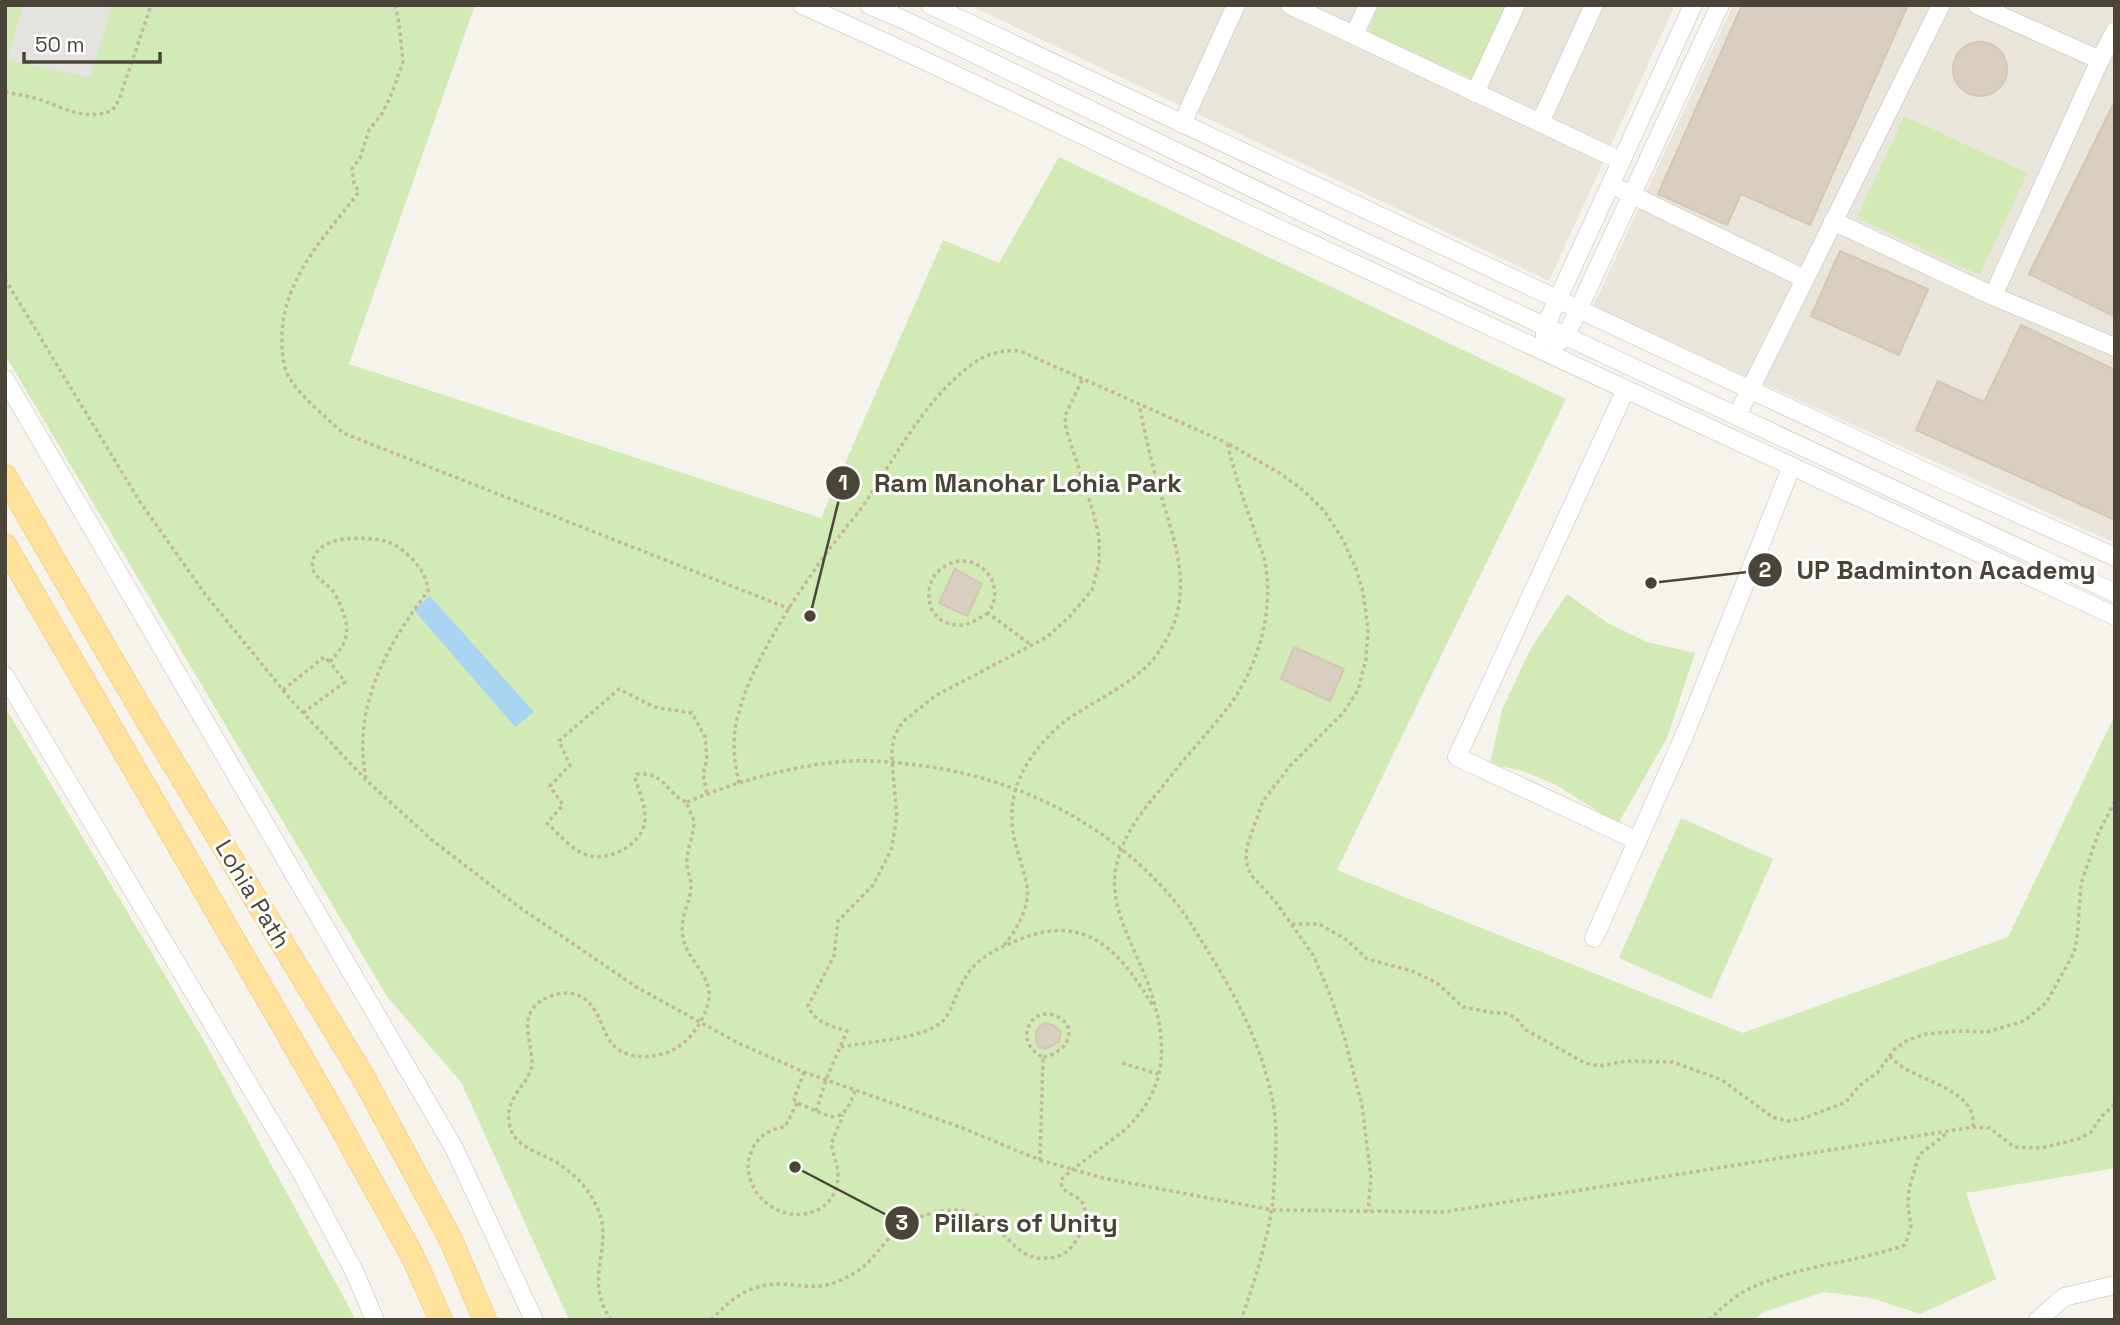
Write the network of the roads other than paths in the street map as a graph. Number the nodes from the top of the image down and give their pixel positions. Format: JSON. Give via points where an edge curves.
{"nodes":[{"id":1,"x":802,"y":5,"type":"edge"},
{"id":2,"x":869,"y":5,"type":"edge"},
{"id":3,"x":930,"y":5,"type":"edge"},
{"id":4,"x":1236,"y":5,"type":"edge"},
{"id":5,"x":1290,"y":5,"type":"edge"},
{"id":6,"x":1368,"y":5,"type":"edge"},
{"id":7,"x":1516,"y":5,"type":"edge"},
{"id":8,"x":1594,"y":5,"type":"edge"},
{"id":9,"x":1693,"y":5,"type":"edge"},
{"id":10,"x":1720,"y":5,"type":"edge"},
{"id":11,"x":1941,"y":5,"type":"edge"},
{"id":12,"x":1978,"y":5,"type":"edge"},
{"id":13,"x":1317,"y":11,"type":"edge"},
{"id":14,"x":2115,"y":32,"type":"edge"},
{"id":15,"x":1354,"y":35,"type":"junction"},
{"id":16,"x":2100,"y":60,"type":"junction"},
{"id":17,"x":1475,"y":93,"type":"junction"},
{"id":18,"x":1540,"y":123,"type":"junction"},
{"id":19,"x":1182,"y":124,"type":"junction"},
{"id":20,"x":1621,"y":161,"type":"junction"},
{"id":21,"x":1611,"y":184,"type":"junction"},
{"id":22,"x":1632,"y":195,"type":"junction"},
{"id":23,"x":1833,"y":221,"type":"junction"},
{"id":24,"x":1805,"y":279,"type":"junction"},
{"id":25,"x":1993,"y":296,"type":"junction"},
{"id":26,"x":1557,"y":300,"type":"junction"},
{"id":27,"x":1578,"y":309,"type":"junction"},
{"id":28,"x":1545,"y":327,"type":"junction"},
{"id":29,"x":1566,"y":336,"type":"junction"},
{"id":30,"x":2115,"y":347,"type":"edge"},
{"id":31,"x":1546,"y":354,"type":"junction"},
{"id":32,"x":5,"y":379,"type":"edge"},
{"id":33,"x":1750,"y":390,"type":"junction"},
{"id":34,"x":1625,"y":391,"type":"junction"},
{"id":35,"x":1737,"y":416,"type":"junction"},
{"id":36,"x":1791,"y":468,"type":"junction"},
{"id":37,"x":5,"y":476,"type":"edge"},
{"id":38,"x":5,"y":545,"type":"edge"},
{"id":39,"x":2115,"y":557,"type":"edge"},
{"id":40,"x":2115,"y":593,"type":"edge"},
{"id":41,"x":2115,"y":616,"type":"edge"},
{"id":42,"x":5,"y":676,"type":"edge"},
{"id":43,"x":1637,"y":841,"type":"junction"},
{"id":44,"x":1594,"y":938,"type":"dead end"},
{"id":45,"x":2115,"y":1285,"type":"edge"},
{"id":46,"x":375,"y":1320,"type":"edge"},
{"id":47,"x":441,"y":1320,"type":"edge"},
{"id":48,"x":485,"y":1320,"type":"edge"},
{"id":49,"x":534,"y":1320,"type":"edge"},
{"id":50,"x":2038,"y":1320,"type":"edge"}],
"edges":[{"from":1,"to":31,"type":"street"},
{"from":2,"to":28,"type":"street"},
{"from":3,"to":19,"type":"street"},
{"from":4,"to":19,"type":"street"},
{"from":5,"to":13,"type":"street"},
{"from":6,"to":15,"type":"street"},
{"from":7,"to":17,"type":"street"},
{"from":8,"to":18,"type":"street"},
{"from":9,"to":20,"type":"street"},
{"from":10,"to":22,"type":"street"},
{"from":11,"to":23,"type":"street"},
{"from":12,"to":16,"type":"street"},
{"from":13,"to":15,"type":"street"},
{"from":14,"to":16,"type":"street"},
{"from":15,"to":17,"type":"street"},
{"from":16,"to":25,"type":"street"},
{"from":17,"to":18,"type":"street"},
{"from":18,"to":20,"type":"street"},
{"from":19,"to":26,"type":"street"},
{"from":20,"to":21,"type":"street"},
{"from":21,"to":22,"type":"street"},
{"from":21,"to":26,"type":"street"},
{"from":22,"to":24,"type":"street"},
{"from":22,"to":27,"type":"street"},
{"from":23,"to":24,"type":"street"},
{"from":23,"to":25,"type":"street"},
{"from":24,"to":33,"type":"street"},
{"from":25,"to":30,"type":"street"},
{"from":26,"to":27,"type":"street"},
{"from":26,"to":28,"type":"street"},
{"from":27,"to":29,"type":"street"},
{"from":27,"to":33,"type":"street"},
{"from":28,"to":29,"type":"street"},
{"from":28,"to":31,"type":"street"},
{"from":29,"to":31,"type":"street"},
{"from":29,"to":35,"type":"street"},
{"from":31,"to":34,"type":"street"},
{"from":32,"to":49,"type":"street","via":[[454,1148]]},
{"from":33,"to":35,"type":"street"},
{"from":33,"to":39,"type":"street"},
{"from":34,"to":36,"type":"street"},
{"from":34,"to":43,"type":"street","via":[[1457,757]]},
{"from":35,"to":40,"type":"street"},
{"from":36,"to":41,"type":"street"},
{"from":36,"to":43,"type":"street","via":[[1685,734]]},
{"from":37,"to":48,"type":"main road","name":"Lohia Path","via":[[362,1075],[451,1240]]},
{"from":38,"to":47,"type":"main road","name":"Lohia Path","via":[[332,1110],[413,1257]]},
{"from":42,"to":46,"type":"street","via":[[301,1172]]},
{"from":43,"to":44,"type":"street"},
{"from":45,"to":50,"type":"street","via":[[2064,1297]]}]}
